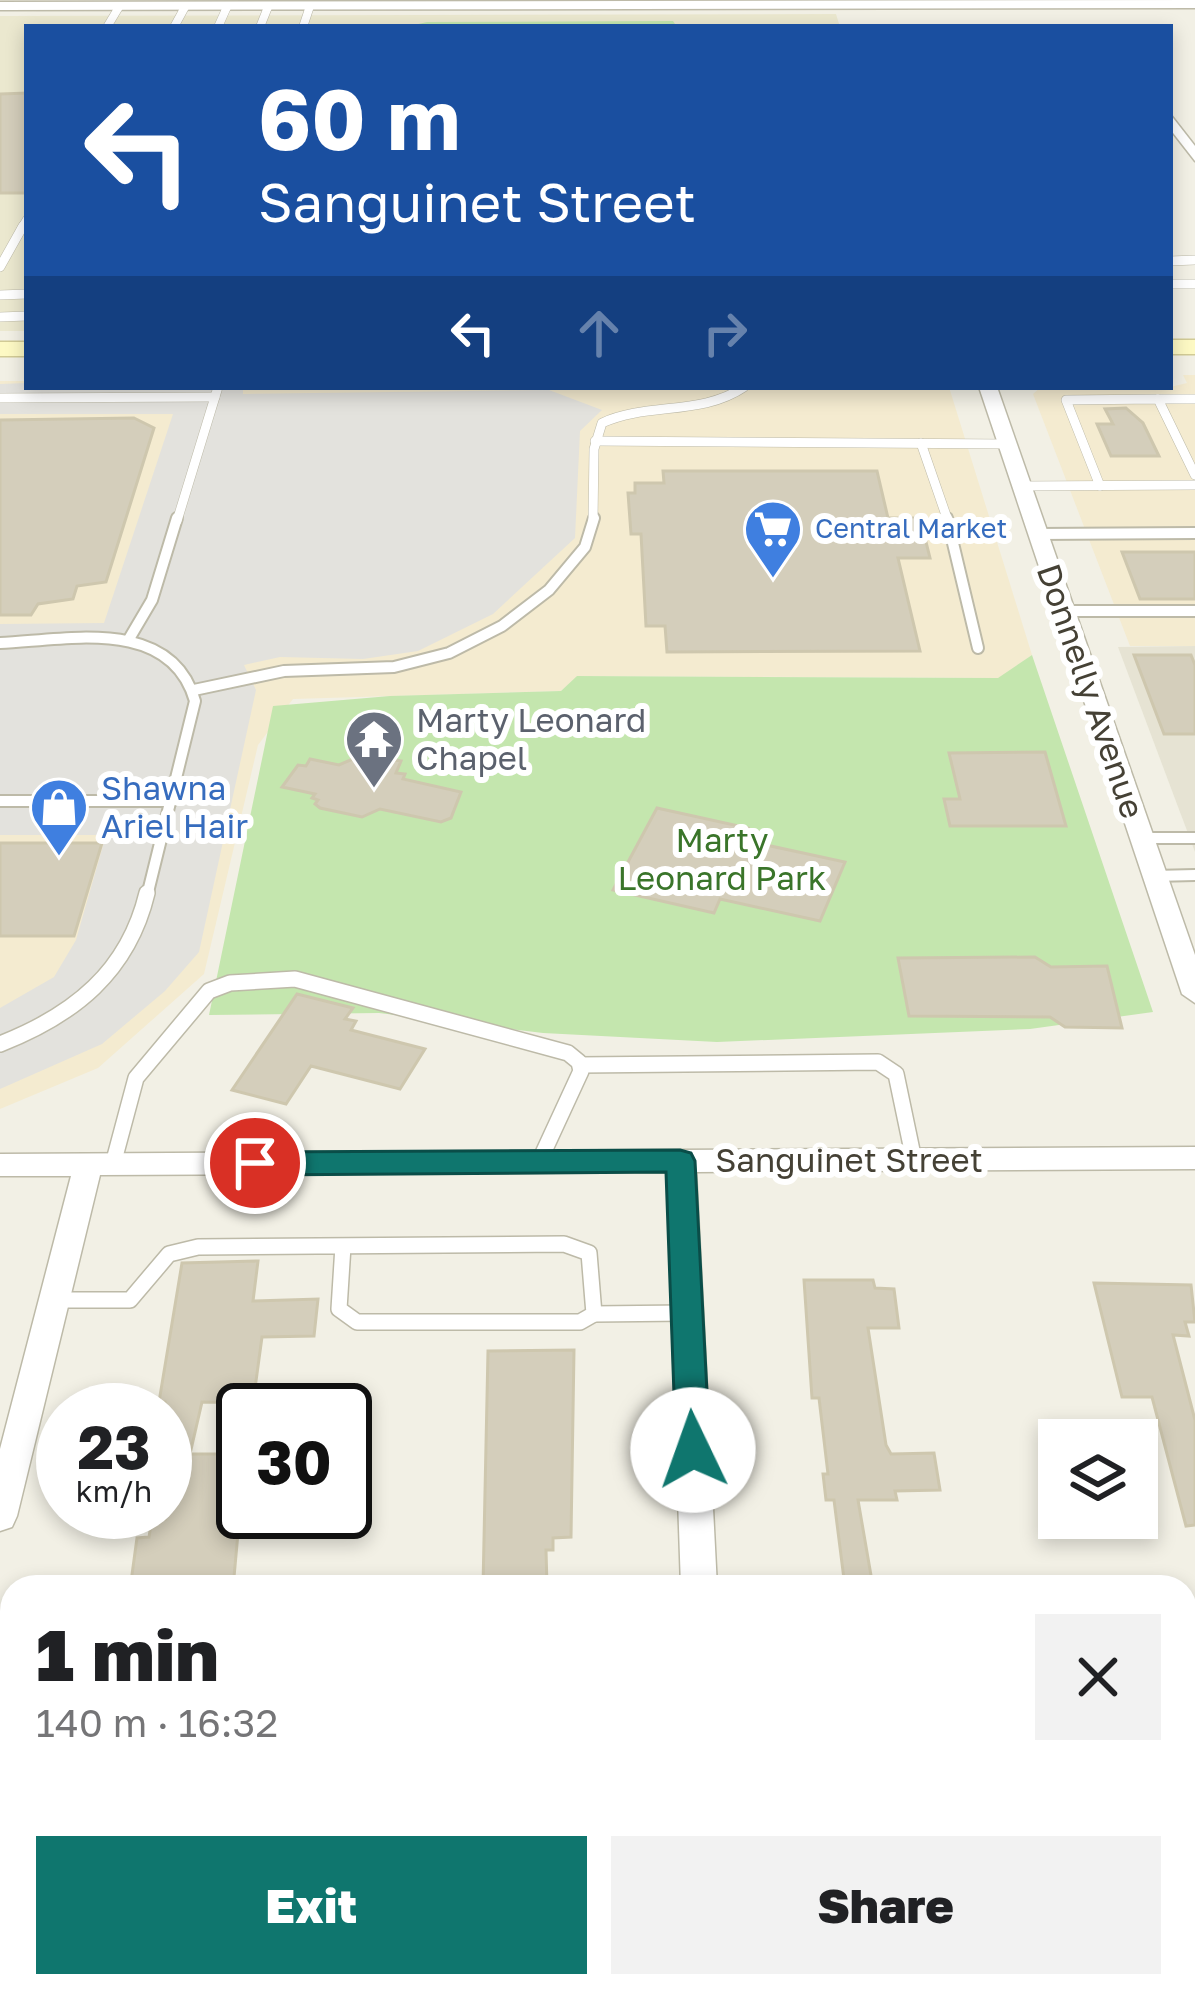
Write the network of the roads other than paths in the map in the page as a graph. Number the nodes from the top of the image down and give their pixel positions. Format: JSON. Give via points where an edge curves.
{"nodes":[{"id":1,"x":139,"y":3,"type":"edge"},
{"id":2,"x":380,"y":3,"type":"edge"},
{"id":3,"x":502,"y":3,"type":"edge"},
{"id":4,"x":621,"y":3,"type":"edge"},
{"id":5,"x":739,"y":3,"type":"edge"},
{"id":6,"x":858,"y":3,"type":"edge"},
{"id":7,"x":1195,"y":4,"type":"edge"},
{"id":8,"x":0,"y":6,"type":"edge"},
{"id":9,"x":310,"y":6,"type":"junction"},
{"id":10,"x":119,"y":7,"type":"junction"},
{"id":11,"x":185,"y":7,"type":"junction"},
{"id":12,"x":226,"y":7,"type":"junction"},
{"id":13,"x":268,"y":7,"type":"junction"},
{"id":14,"x":1100,"y":7,"type":"edge"},
{"id":15,"x":109,"y":24,"type":"edge"},
{"id":16,"x":176,"y":24,"type":"edge"},
{"id":17,"x":219,"y":24,"type":"edge"},
{"id":18,"x":261,"y":24,"type":"edge"},
{"id":19,"x":304,"y":24,"type":"edge"},
{"id":20,"x":1183,"y":142,"type":"edge"},
{"id":21,"x":1195,"y":157,"type":"edge"},
{"id":22,"x":24,"y":224,"type":"edge"},
{"id":23,"x":0,"y":267,"type":"edge"},
{"id":24,"x":737,"y":390,"type":"edge"},
{"id":25,"x":989,"y":390,"type":"edge"},
{"id":26,"x":217,"y":392,"type":"edge"},
{"id":27,"x":0,"y":398,"type":"edge"},
{"id":28,"x":1159,"y":399,"type":"junction"},
{"id":29,"x":1195,"y":399,"type":"edge"},
{"id":30,"x":595,"y":441,"type":"junction"},
{"id":31,"x":921,"y":443,"type":"junction"},
{"id":32,"x":1006,"y":444,"type":"junction"},
{"id":33,"x":1195,"y":475,"type":"edge"},
{"id":34,"x":1195,"y":485,"type":"edge"},
{"id":35,"x":1021,"y":486,"type":"junction"},
{"id":36,"x":1100,"y":486,"type":"junction"},
{"id":37,"x":1195,"y":533,"type":"edge"},
{"id":38,"x":1037,"y":534,"type":"junction"},
{"id":39,"x":1195,"y":610,"type":"edge"},
{"id":40,"x":1063,"y":611,"type":"junction"},
{"id":41,"x":129,"y":640,"type":"junction"},
{"id":42,"x":0,"y":643,"type":"edge"},
{"id":43,"x":978,"y":648,"type":"dead end"},
{"id":44,"x":194,"y":690,"type":"junction"},
{"id":45,"x":172,"y":800,"type":"junction"},
{"id":46,"x":0,"y":801,"type":"edge"},
{"id":47,"x":1141,"y":838,"type":"junction"},
{"id":48,"x":1195,"y":838,"type":"edge"},
{"id":49,"x":1195,"y":875,"type":"edge"},
{"id":50,"x":1154,"y":876,"type":"junction"},
{"id":51,"x":1195,"y":994,"type":"edge"},
{"id":52,"x":0,"y":1044,"type":"edge"},
{"id":53,"x":580,"y":1065,"type":"junction"},
{"id":54,"x":1195,"y":1158,"type":"edge"},
{"id":55,"x":914,"y":1160,"type":"junction"},
{"id":56,"x":680,"y":1161,"type":"junction"},
{"id":57,"x":538,"y":1162,"type":"junction"},
{"id":58,"x":100,"y":1164,"type":"junction"},
{"id":59,"x":0,"y":1165,"type":"edge"},
{"id":60,"x":343,"y":1246,"type":"junction"},
{"id":61,"x":55,"y":1300,"type":"junction"},
{"id":62,"x":687,"y":1313,"type":"junction"},
{"id":63,"x":594,"y":1314,"type":"junction"},
{"id":64,"x":0,"y":1516,"type":"edge"},
{"id":65,"x":698,"y":1575,"type":"edge"}],
"edges":[{"from":1,"to":10,"type":"street"},
{"from":1,"to":11,"type":"street"},
{"from":2,"to":3,"type":"street"},
{"from":2,"to":9,"type":"street"},
{"from":3,"to":4,"type":"street"},
{"from":4,"to":5,"type":"street"},
{"from":5,"to":6,"type":"street"},
{"from":6,"to":14,"type":"street"},
{"from":7,"to":14,"type":"street"},
{"from":8,"to":10,"type":"street"},
{"from":9,"to":13,"type":"street"},
{"from":9,"to":19,"type":"lane"},
{"from":10,"to":15,"type":"lane"},
{"from":11,"to":12,"type":"street"},
{"from":11,"to":16,"type":"lane"},
{"from":12,"to":13,"type":"street"},
{"from":12,"to":17,"type":"lane"},
{"from":13,"to":18,"type":"lane"},
{"from":20,"to":21,"type":"street"},
{"from":22,"to":23,"type":"lane"},
{"from":24,"to":30,"type":"lane","via":[[713,403],[615,416]]},
{"from":25,"to":32,"type":"street","name":"Donnelly Avenue"},
{"from":26,"to":27,"type":"lane"},
{"from":26,"to":41,"type":"lane","via":[[152,599]]},
{"from":28,"to":29,"type":"lane"},
{"from":28,"to":33,"type":"lane"},
{"from":28,"to":36,"type":"lane","via":[[1066,400]]},
{"from":30,"to":31,"type":"lane"},
{"from":30,"to":44,"type":"lane","via":[[588,543],[550,590],[499,626],[408,665],[282,671]]},
{"from":31,"to":32,"type":"lane"},
{"from":31,"to":43,"type":"lane"},
{"from":32,"to":35,"type":"street","name":"Donnelly Avenue"},
{"from":34,"to":36,"type":"lane"},
{"from":35,"to":36,"type":"lane"},
{"from":35,"to":38,"type":"street","name":"Donnelly Avenue"},
{"from":37,"to":38,"type":"lane"},
{"from":38,"to":40,"type":"street","name":"Donnelly Avenue"},
{"from":39,"to":40,"type":"lane"},
{"from":40,"to":47,"type":"street","name":"Donnelly Avenue"},
{"from":41,"to":42,"type":"lane"},
{"from":41,"to":44,"type":"lane","via":[[165,659]]},
{"from":44,"to":45,"type":"lane"},
{"from":45,"to":46,"type":"lane"},
{"from":45,"to":52,"type":"lane","via":[[124,956],[61,1016]]},
{"from":47,"to":48,"type":"lane"},
{"from":47,"to":50,"type":"street","name":"Donnelly Avenue"},
{"from":49,"to":50,"type":"lane"},
{"from":50,"to":51,"type":"street","name":"Donnelly Avenue"},
{"from":53,"to":55,"type":"lane","via":[[878,1062],[896,1074]]},
{"from":53,"to":57,"type":"lane"},
{"from":53,"to":58,"type":"lane","via":[[568,1053],[295,979],[230,982],[209,992],[142,1069]]},
{"from":54,"to":55,"type":"street","name":"Sanguinet Street"},
{"from":55,"to":56,"type":"street","name":"Sanguinet Street"},
{"from":56,"to":57,"type":"street","name":"Sanguinet Street"},
{"from":56,"to":62,"type":"street"},
{"from":57,"to":58,"type":"street","name":"Sanguinet Street"},
{"from":58,"to":59,"type":"street","name":"Sanguinet Street"},
{"from":58,"to":61,"type":"street"},
{"from":60,"to":61,"type":"lane","via":[[180,1250],[130,1300]]},
{"from":60,"to":63,"type":"lane","via":[[578,1246],[593,1267]]},
{"from":60,"to":63,"type":"lane","via":[[339,1309],[357,1322],[580,1322]]},
{"from":61,"to":64,"type":"street"},
{"from":62,"to":63,"type":"lane"},
{"from":62,"to":65,"type":"street"}]}
